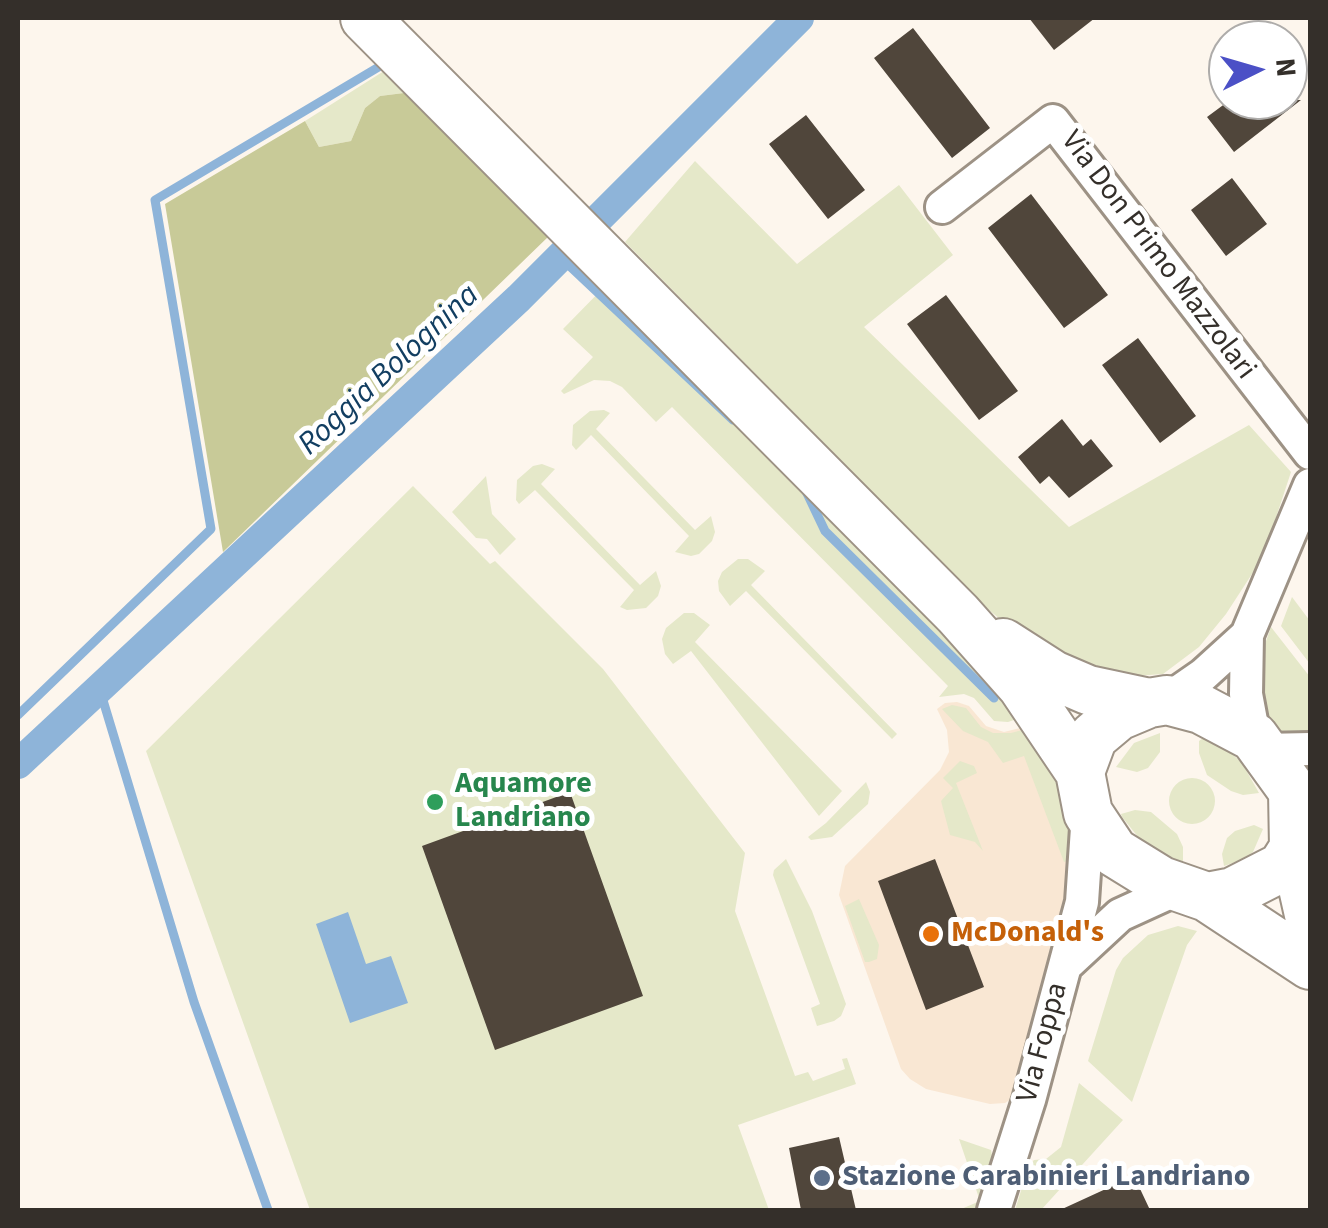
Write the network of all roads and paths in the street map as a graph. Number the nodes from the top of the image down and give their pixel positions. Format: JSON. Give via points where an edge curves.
{"nodes":[{"id":1,"x":366,"y":18,"type":"edge"},
{"id":2,"x":942,"y":206,"type":"dead end"},
{"id":3,"x":1310,"y":454,"type":"edge"},
{"id":4,"x":1310,"y":485,"type":"edge"},
{"id":5,"x":958,"y":614,"type":"junction"},
{"id":6,"x":1247,"y":635,"type":"junction"},
{"id":7,"x":1158,"y":702,"type":"junction"},
{"id":8,"x":1276,"y":745,"type":"edge"},
{"id":9,"x":1084,"y":792,"type":"junction"},
{"id":10,"x":1300,"y":830,"type":"edge"},
{"id":11,"x":1193,"y":892,"type":"junction"},
{"id":12,"x":1310,"y":920,"type":"edge"},
{"id":13,"x":1310,"y":964,"type":"edge"},
{"id":14,"x":1065,"y":966,"type":"junction"},
{"id":15,"x":994,"y":1210,"type":"edge"}],
"edges":[{"from":1,"to":5,"type":"main road"},
{"from":2,"to":3,"type":"street","name":"Via Don Primo Mazzolari","via":[[1054,120]]},
{"from":4,"to":6,"type":"street"},
{"from":5,"to":7,"type":"main road","via":[[1053,675],[1088,690]]},
{"from":5,"to":9,"type":"main road","via":[[1022,686]]},
{"from":6,"to":7,"type":"street"},
{"from":6,"to":8,"type":"street","via":[[1246,694]]},
{"from":7,"to":8,"type":"main road","via":[[1202,709]]},
{"from":7,"to":9,"type":"main road","via":[[1118,716],[1093,737]]},
{"from":8,"to":10,"type":"main road"},
{"from":9,"to":11,"type":"main road","via":[[1114,852]]},
{"from":9,"to":14,"type":"street","name":"Via Foppa","via":[[1082,902]]},
{"from":10,"to":11,"type":"main road","via":[[1282,867],[1234,892]]},
{"from":10,"to":12,"type":"main road"},
{"from":11,"to":13,"type":"main road"},
{"from":11,"to":14,"type":"street","via":[[1120,915]]},
{"from":14,"to":15,"type":"street","name":"Via Foppa"}]}
